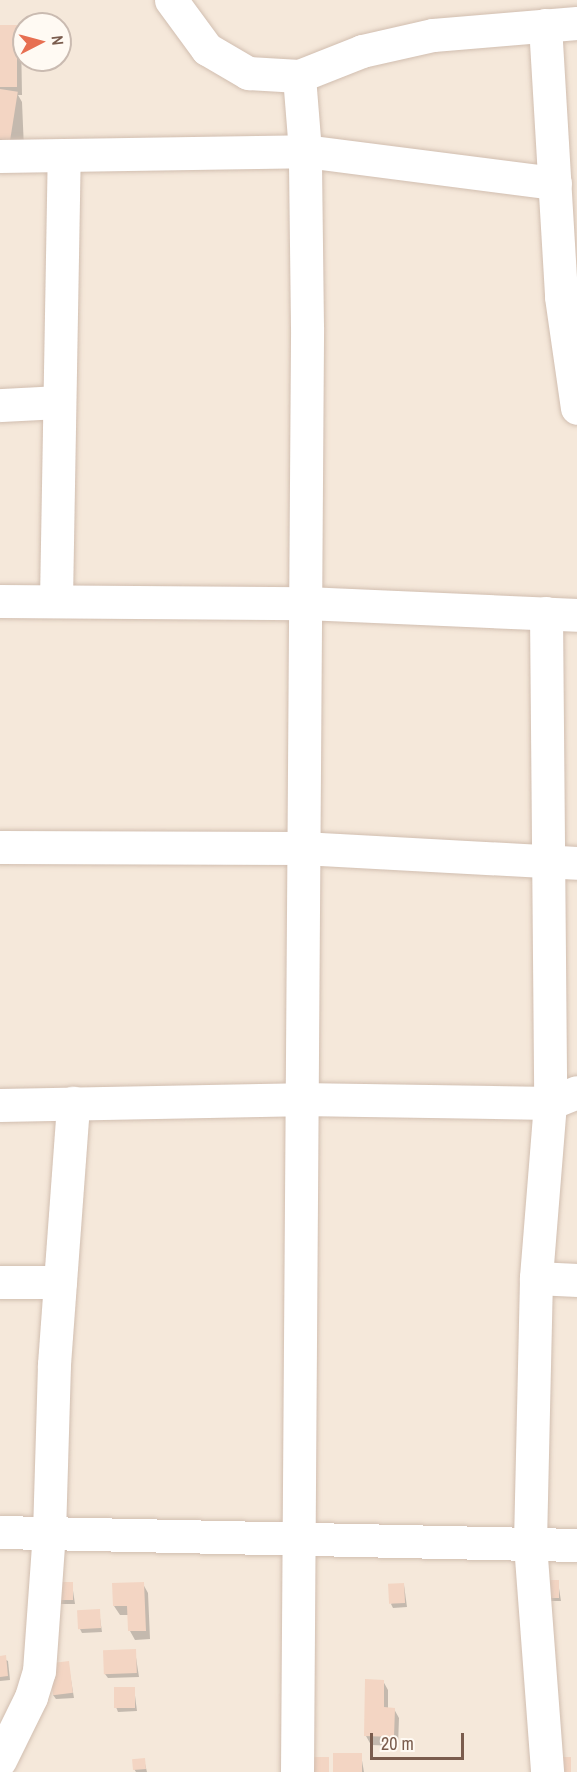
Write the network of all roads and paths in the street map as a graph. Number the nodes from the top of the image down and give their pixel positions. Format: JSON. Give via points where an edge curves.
{"nodes":[{"id":1,"x":171,"y":0,"type":"edge"},
{"id":2,"x":577,"y":23,"type":"edge"},
{"id":3,"x":545,"y":24,"type":"junction"},
{"id":4,"x":298,"y":76,"type":"junction"},
{"id":5,"x":305,"y":151,"type":"junction"},
{"id":6,"x":64,"y":155,"type":"junction"},
{"id":7,"x":0,"y":156,"type":"edge"},
{"id":8,"x":555,"y":183,"type":"junction"},
{"id":9,"x":57,"y":402,"type":"junction"},
{"id":10,"x":0,"y":405,"type":"edge"},
{"id":11,"x":577,"y":408,"type":"edge"},
{"id":12,"x":56,"y":600,"type":"junction"},
{"id":13,"x":0,"y":601,"type":"edge"},
{"id":14,"x":305,"y":603,"type":"junction"},
{"id":15,"x":561,"y":614,"type":"edge"},
{"id":16,"x":0,"y":847,"type":"edge"},
{"id":17,"x":302,"y":848,"type":"junction"},
{"id":18,"x":563,"y":863,"type":"edge"},
{"id":19,"x":564,"y":1097,"type":"edge"},
{"id":20,"x":299,"y":1099,"type":"junction"},
{"id":21,"x":73,"y":1103,"type":"junction"},
{"id":22,"x":0,"y":1105,"type":"edge"},
{"id":23,"x":536,"y":1278,"type":"junction"},
{"id":24,"x":577,"y":1280,"type":"edge"},
{"id":25,"x":0,"y":1282,"type":"edge"},
{"id":26,"x":60,"y":1282,"type":"junction"},
{"id":27,"x":0,"y":1532,"type":"edge"},
{"id":28,"x":49,"y":1533,"type":"junction"},
{"id":29,"x":299,"y":1542,"type":"junction"},
{"id":30,"x":530,"y":1544,"type":"junction"},
{"id":31,"x":577,"y":1545,"type":"edge"},
{"id":32,"x":0,"y":1760,"type":"edge"},
{"id":33,"x":297,"y":1772,"type":"edge"},
{"id":34,"x":547,"y":1772,"type":"edge"}],
"edges":[{"from":1,"to":4,"type":"street","via":[[207,49],[248,73]]},
{"from":2,"to":3,"type":"street"},
{"from":3,"to":4,"type":"street","via":[[433,35],[362,51]]},
{"from":3,"to":8,"type":"street"},
{"from":4,"to":5,"type":"street"},
{"from":5,"to":6,"type":"street"},
{"from":5,"to":8,"type":"street"},
{"from":5,"to":14,"type":"street"},
{"from":6,"to":7,"type":"street"},
{"from":6,"to":9,"type":"street"},
{"from":8,"to":11,"type":"street","via":[[561,297]]},
{"from":9,"to":10,"type":"street"},
{"from":9,"to":12,"type":"street"},
{"from":12,"to":13,"type":"street"},
{"from":12,"to":14,"type":"street"},
{"from":14,"to":15,"type":"street"},
{"from":14,"to":17,"type":"street"},
{"from":15,"to":18,"type":"street"},
{"from":16,"to":17,"type":"street"},
{"from":17,"to":18,"type":"street"},
{"from":17,"to":20,"type":"street"},
{"from":18,"to":19,"type":"street"},
{"from":19,"to":20,"type":"street"},
{"from":19,"to":23,"type":"street"},
{"from":20,"to":21,"type":"street"},
{"from":20,"to":29,"type":"street"},
{"from":21,"to":22,"type":"street"},
{"from":21,"to":26,"type":"street"},
{"from":23,"to":24,"type":"street"},
{"from":23,"to":30,"type":"street"},
{"from":25,"to":26,"type":"street"},
{"from":26,"to":28,"type":"street"},
{"from":27,"to":28,"type":"street"},
{"from":28,"to":29,"type":"street"},
{"from":28,"to":32,"type":"street","via":[[39,1671],[32,1697]]},
{"from":29,"to":30,"type":"street"},
{"from":29,"to":33,"type":"street"},
{"from":30,"to":31,"type":"street"},
{"from":30,"to":34,"type":"street"}]}
